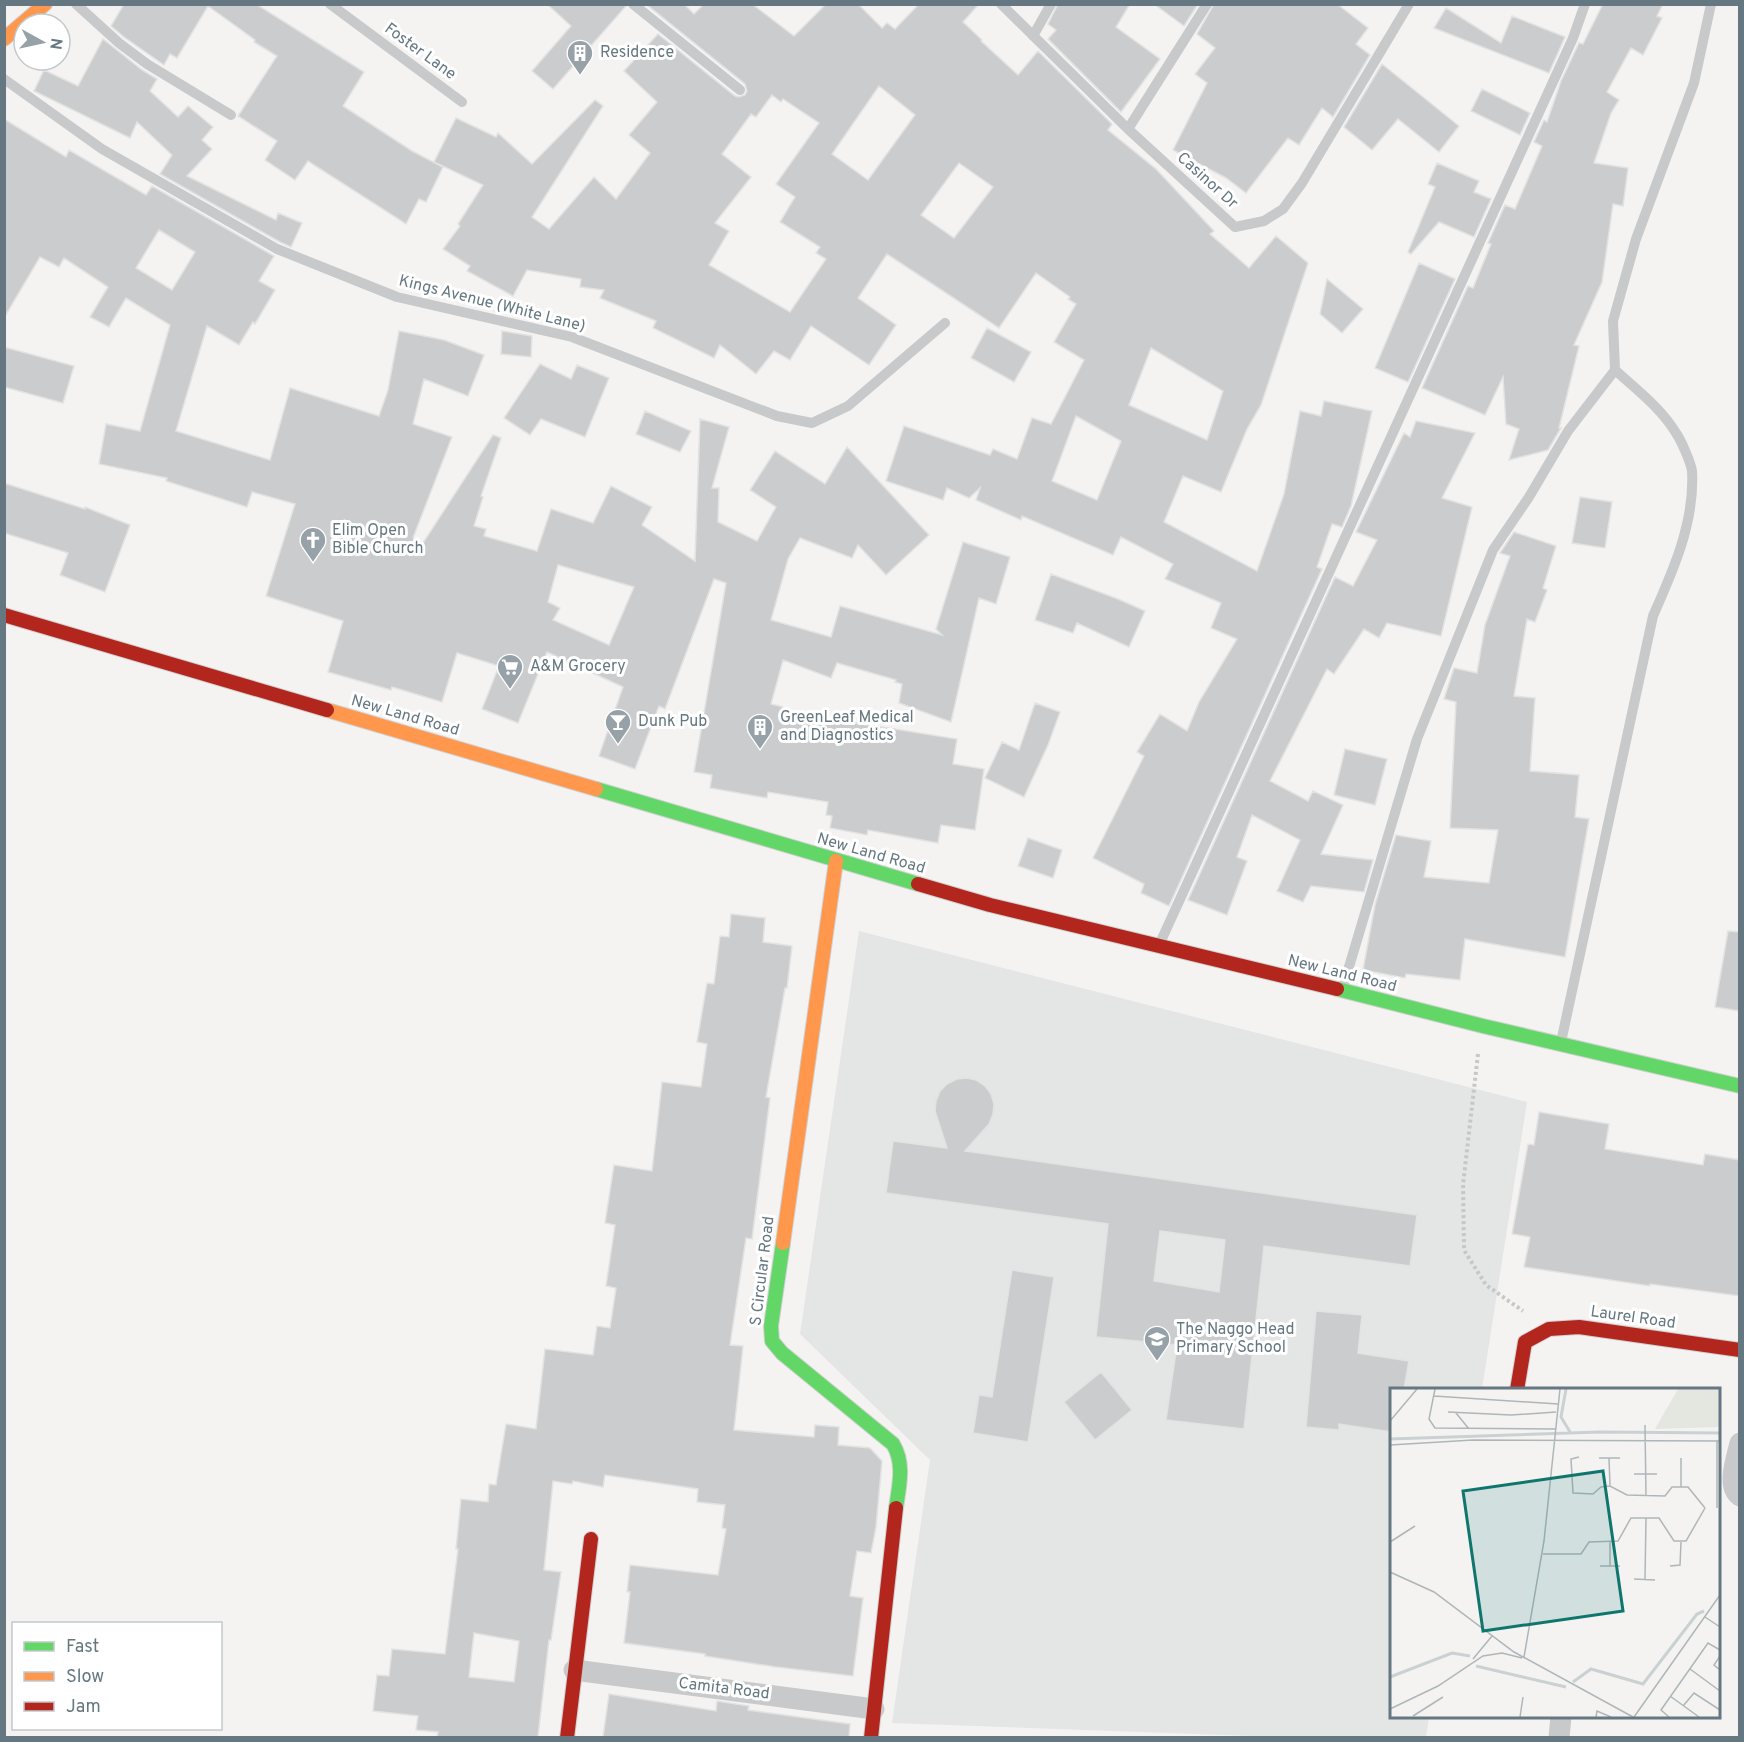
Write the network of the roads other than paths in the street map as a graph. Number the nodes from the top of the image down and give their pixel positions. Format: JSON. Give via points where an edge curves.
{"nodes":[{"id":1,"x":45,"y":4,"type":"edge"},
{"id":2,"x":75,"y":4,"type":"edge"},
{"id":3,"x":330,"y":4,"type":"edge"},
{"id":4,"x":633,"y":4,"type":"edge"},
{"id":5,"x":1001,"y":4,"type":"edge"},
{"id":6,"x":1051,"y":4,"type":"edge"},
{"id":7,"x":1207,"y":4,"type":"edge"},
{"id":8,"x":1409,"y":4,"type":"edge"},
{"id":9,"x":1585,"y":4,"type":"edge"},
{"id":10,"x":1711,"y":4,"type":"edge"},
{"id":11,"x":1033,"y":36,"type":"junction"},
{"id":12,"x":4,"y":39,"type":"edge"},
{"id":13,"x":4,"y":79,"type":"edge"},
{"id":14,"x":740,"y":90,"type":"dead end"},
{"id":15,"x":462,"y":102,"type":"dead end"},
{"id":16,"x":231,"y":115,"type":"dead end"},
{"id":17,"x":1128,"y":129,"type":"junction"},
{"id":18,"x":945,"y":324,"type":"dead end"},
{"id":19,"x":1615,"y":370,"type":"junction"},
{"id":20,"x":4,"y":615,"type":"edge"},
{"id":21,"x":836,"y":861,"type":"junction"},
{"id":22,"x":1159,"y":946,"type":"junction"},
{"id":23,"x":1342,"y":991,"type":"junction"},
{"id":24,"x":1561,"y":1043,"type":"junction"},
{"id":25,"x":1740,"y":1086,"type":"edge"},
{"id":26,"x":1740,"y":1350,"type":"edge"},
{"id":27,"x":1517,"y":1388,"type":"edge"},
{"id":28,"x":1740,"y":1443,"type":"edge"},
{"id":29,"x":1740,"y":1496,"type":"edge"},
{"id":30,"x":591,"y":1539,"type":"dead end"},
{"id":31,"x":574,"y":1670,"type":"junction"},
{"id":32,"x":874,"y":1708,"type":"junction"},
{"id":33,"x":1561,"y":1718,"type":"edge"},
{"id":34,"x":567,"y":1737,"type":"edge"},
{"id":35,"x":871,"y":1737,"type":"edge"},
{"id":36,"x":1558,"y":1737,"type":"edge"}],
"edges":[{"from":1,"to":12,"type":"street"},
{"from":2,"to":16,"type":"lane","via":[[147,64]]},
{"from":3,"to":15,"type":"lane","name":"Foster Lane"},
{"from":4,"to":14,"type":"lane"},
{"from":5,"to":11,"type":"lane","name":"Casinor Dr"},
{"from":6,"to":11,"type":"lane"},
{"from":7,"to":17,"type":"lane"},
{"from":8,"to":17,"type":"lane","name":"Casinor Dr","via":[[1302,183],[1283,208],[1264,221],[1235,227]]},
{"from":9,"to":22,"type":"lane","via":[[1573,38]]},
{"from":10,"to":19,"type":"lane","via":[[1694,83],[1636,239],[1613,321]]},
{"from":11,"to":17,"type":"lane","name":"Casinor Dr"},
{"from":13,"to":18,"type":"lane","name":"Kings Avenue (White Lane)","via":[[102,149],[277,249],[397,297],[572,337],[777,416],[812,423],[848,406]]},
{"from":19,"to":23,"type":"lane","via":[[1568,431],[1493,550],[1418,739]]},
{"from":19,"to":24,"type":"lane","via":[[1677,433],[1692,469],[1689,508],[1677,562],[1653,616]]},
{"from":20,"to":21,"type":"street","name":"New Land Road"},
{"from":21,"to":22,"type":"street","name":"New Land Road"},
{"from":21,"to":32,"type":"street","name":"S Circular Road","via":[[771,1326],[772,1341],[782,1353],[899,1454]]},
{"from":22,"to":23,"type":"street","name":"New Land Road"},
{"from":23,"to":24,"type":"street","name":"New Land Road"},
{"from":24,"to":25,"type":"street","name":"New Land Road"},
{"from":26,"to":27,"type":"street","name":"Laurel Road","via":[[1579,1327],[1549,1329],[1525,1342]]},
{"from":28,"to":29,"type":"street","via":[[1733,1485]]},
{"from":30,"to":31,"type":"street"},
{"from":31,"to":32,"type":"street","name":"Camita Road"},
{"from":31,"to":34,"type":"street"},
{"from":32,"to":35,"type":"street","name":"S Circular Road"},
{"from":33,"to":36,"type":"street"}]}
